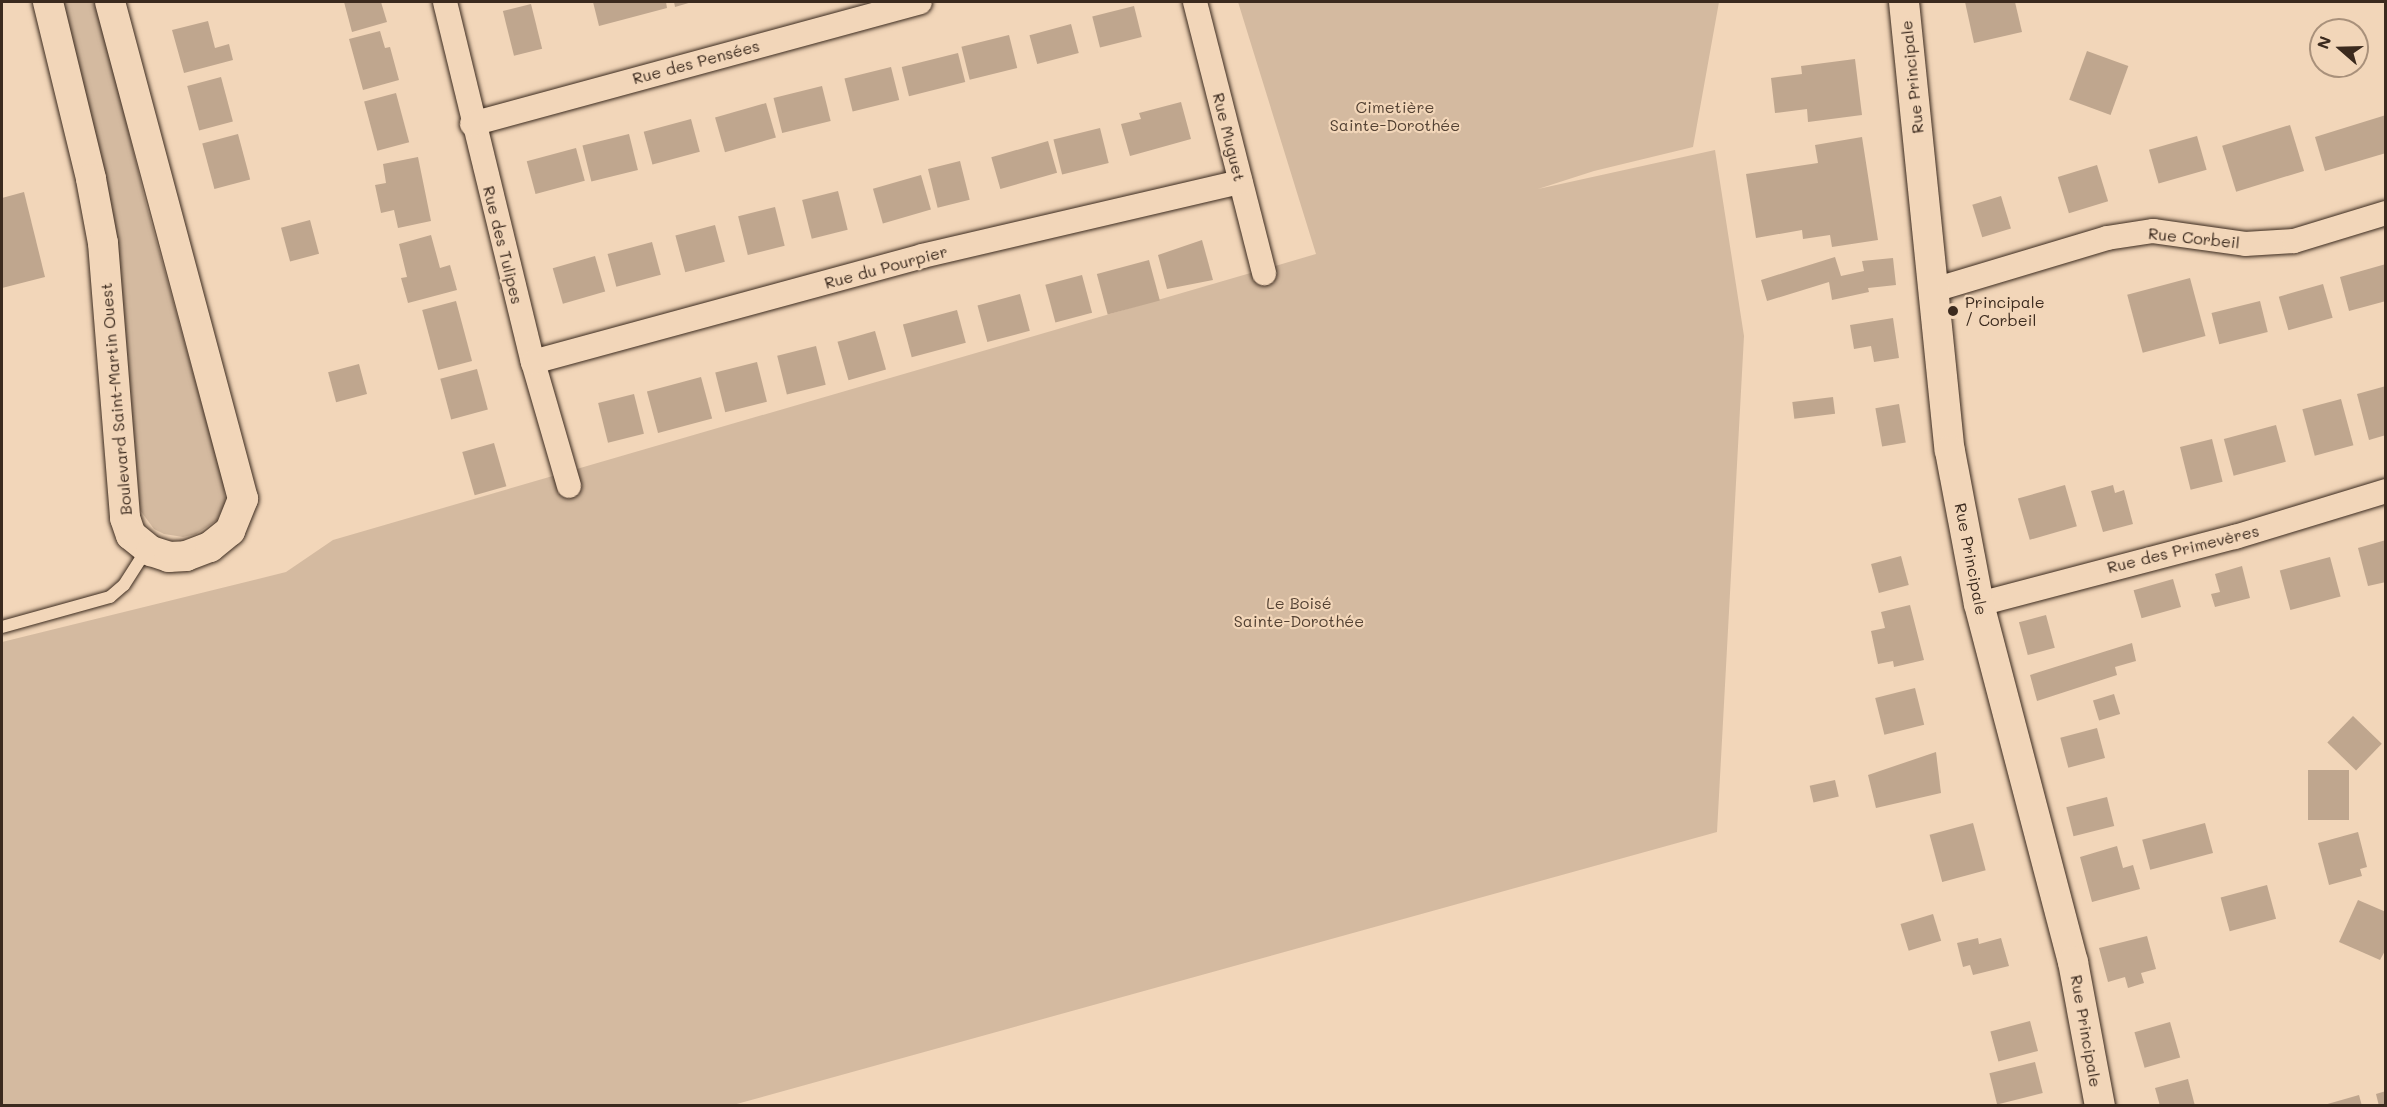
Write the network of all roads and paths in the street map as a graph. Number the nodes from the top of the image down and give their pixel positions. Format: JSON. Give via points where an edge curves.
{"nodes":[{"id":1,"x":48,"y":2,"type":"edge"},
{"id":2,"x":110,"y":2,"type":"edge"},
{"id":3,"x":445,"y":2,"type":"edge"},
{"id":4,"x":920,"y":2,"type":"edge"},
{"id":5,"x":1195,"y":2,"type":"edge"},
{"id":6,"x":1904,"y":2,"type":"edge"},
{"id":7,"x":472,"y":124,"type":"junction"},
{"id":8,"x":1241,"y":182,"type":"junction"},
{"id":9,"x":2385,"y":213,"type":"edge"},
{"id":10,"x":1264,"y":273,"type":"dead end"},
{"id":11,"x":1934,"y":290,"type":"junction"},
{"id":12,"x":533,"y":363,"type":"junction"},
{"id":13,"x":569,"y":486,"type":"dead end"},
{"id":14,"x":2385,"y":491,"type":"edge"},
{"id":15,"x":147,"y":549,"type":"junction"},
{"id":16,"x":1979,"y":604,"type":"junction"},
{"id":17,"x":2,"y":627,"type":"edge"},
{"id":18,"x":2100,"y":1106,"type":"edge"}],
"edges":[{"from":1,"to":15,"type":"street","name":"Boulevard Saint-Martin Ouest","via":[[103,243],[125,518],[131,535]]},
{"from":2,"to":15,"type":"street","via":[[243,499],[235,525],[210,547],[177,557]]},
{"from":3,"to":7,"type":"street","name":"Rue des Tulipes"},
{"from":4,"to":7,"type":"street","name":"Rue des Pensées"},
{"from":5,"to":8,"type":"street","name":"Rue Muguet"},
{"from":6,"to":11,"type":"street","name":"Rue Principale"},
{"from":7,"to":12,"type":"street","name":"Rue des Tulipes"},
{"from":8,"to":10,"type":"street","name":"Rue Muguet"},
{"from":8,"to":12,"type":"street","name":"Rue du Pourpier","via":[[922,256]]},
{"from":9,"to":11,"type":"street","name":"Rue Corbeil","via":[[2294,241],[2245,244],[2153,231],[2107,238]]},
{"from":11,"to":16,"type":"street","name":"Rue Principale","via":[[1950,451]]},
{"from":12,"to":13,"type":"street","name":"Rue des Tulipes"},
{"from":14,"to":16,"type":"street","name":"Rue des Primevères","via":[[2235,537]]},
{"from":15,"to":17,"type":"lane","via":[[124,585],[110,597]]},
{"from":16,"to":18,"type":"street","name":"Rue Principale","via":[[2073,962]]}]}
